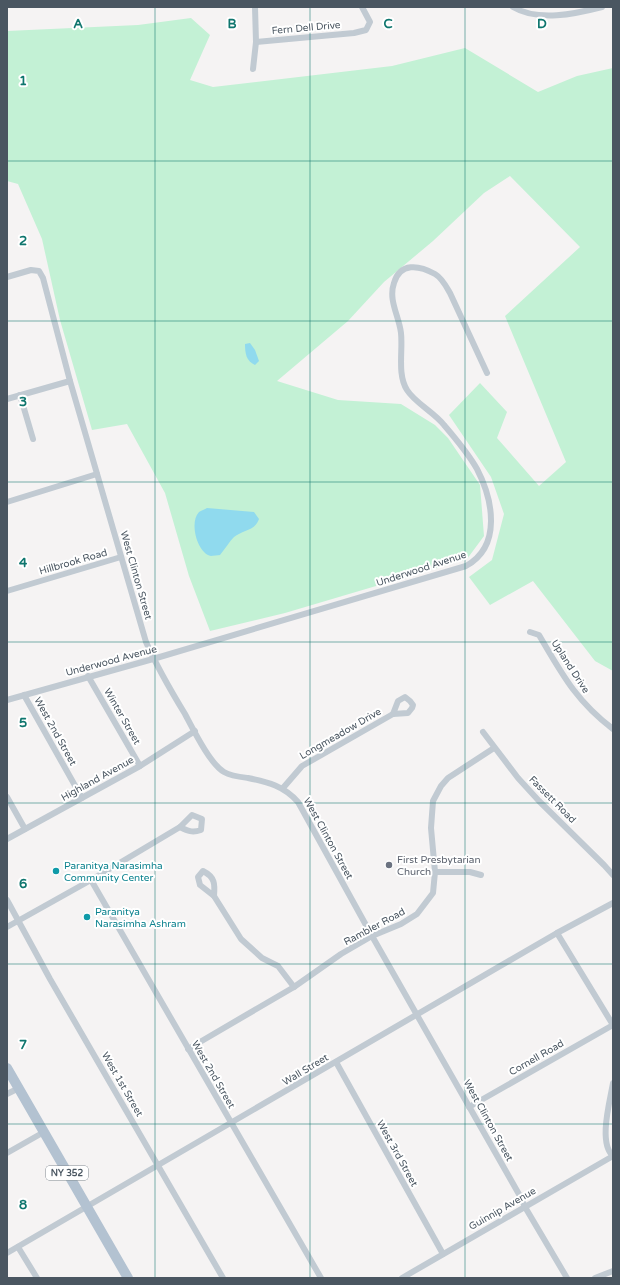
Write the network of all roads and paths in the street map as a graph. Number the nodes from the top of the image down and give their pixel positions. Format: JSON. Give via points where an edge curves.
{"nodes":[{"id":1,"x":255,"y":7,"type":"edge"},
{"id":2,"x":362,"y":7,"type":"edge"},
{"id":3,"x":513,"y":7,"type":"edge"},
{"id":4,"x":602,"y":7,"type":"edge"},
{"id":5,"x":256,"y":42,"type":"junction"},
{"id":6,"x":253,"y":69,"type":"dead end"},
{"id":7,"x":7,"y":277,"type":"edge"},
{"id":8,"x":487,"y":373,"type":"dead end"},
{"id":9,"x":70,"y":381,"type":"junction"},
{"id":10,"x":20,"y":395,"type":"junction"},
{"id":11,"x":7,"y":399,"type":"edge"},
{"id":12,"x":33,"y":439,"type":"dead end"},
{"id":13,"x":97,"y":474,"type":"junction"},
{"id":14,"x":7,"y":502,"type":"edge"},
{"id":15,"x":121,"y":557,"type":"junction"},
{"id":16,"x":7,"y":591,"type":"edge"},
{"id":17,"x":530,"y":632,"type":"dead end"},
{"id":18,"x":153,"y":659,"type":"junction"},
{"id":19,"x":88,"y":676,"type":"junction"},
{"id":20,"x":24,"y":695,"type":"junction"},
{"id":21,"x":7,"y":700,"type":"edge"},
{"id":22,"x":393,"y":714,"type":"dead end"},
{"id":23,"x":613,"y":729,"type":"edge"},
{"id":24,"x":195,"y":731,"type":"junction"},
{"id":25,"x":483,"y":732,"type":"dead end"},
{"id":26,"x":494,"y":748,"type":"junction"},
{"id":27,"x":140,"y":766,"type":"junction"},
{"id":28,"x":283,"y":788,"type":"junction"},
{"id":29,"x":7,"y":797,"type":"edge"},
{"id":30,"x":82,"y":798,"type":"junction"},
{"id":31,"x":180,"y":826,"type":"dead end"},
{"id":32,"x":25,"y":829,"type":"junction"},
{"id":33,"x":7,"y":839,"type":"edge"},
{"id":34,"x":435,"y":872,"type":"junction"},
{"id":35,"x":481,"y":875,"type":"dead end"},
{"id":36,"x":613,"y":875,"type":"edge"},
{"id":37,"x":91,"y":880,"type":"junction"},
{"id":38,"x":214,"y":896,"type":"dead end"},
{"id":39,"x":7,"y":900,"type":"edge"},
{"id":40,"x":613,"y":902,"type":"edge"},
{"id":41,"x":18,"y":920,"type":"junction"},
{"id":42,"x":7,"y":927,"type":"edge"},
{"id":43,"x":557,"y":934,"type":"junction"},
{"id":44,"x":372,"y":936,"type":"junction"},
{"id":45,"x":294,"y":987,"type":"junction"},
{"id":46,"x":418,"y":1014,"type":"junction"},
{"id":47,"x":613,"y":1025,"type":"edge"},
{"id":48,"x":188,"y":1049,"type":"junction"},
{"id":49,"x":336,"y":1062,"type":"junction"},
{"id":50,"x":7,"y":1068,"type":"edge"},
{"id":51,"x":613,"y":1083,"type":"edge"},
{"id":52,"x":19,"y":1088,"type":"junction"},
{"id":53,"x":7,"y":1094,"type":"edge"},
{"id":54,"x":469,"y":1107,"type":"junction"},
{"id":55,"x":231,"y":1124,"type":"junction"},
{"id":56,"x":44,"y":1132,"type":"junction"},
{"id":57,"x":7,"y":1153,"type":"edge"},
{"id":58,"x":613,"y":1156,"type":"edge"},
{"id":59,"x":158,"y":1165,"type":"junction"},
{"id":60,"x":86,"y":1207,"type":"junction"},
{"id":61,"x":525,"y":1207,"type":"junction"},
{"id":62,"x":18,"y":1247,"type":"junction"},
{"id":63,"x":7,"y":1253,"type":"edge"},
{"id":64,"x":443,"y":1254,"type":"junction"},
{"id":65,"x":613,"y":1271,"type":"edge"},
{"id":66,"x":37,"y":1278,"type":"edge"},
{"id":67,"x":128,"y":1278,"type":"edge"},
{"id":68,"x":223,"y":1278,"type":"edge"},
{"id":69,"x":321,"y":1278,"type":"edge"},
{"id":70,"x":402,"y":1278,"type":"edge"},
{"id":71,"x":567,"y":1278,"type":"edge"},
{"id":72,"x":595,"y":1278,"type":"edge"}],
"edges":[{"from":1,"to":5,"type":"street"},
{"from":2,"to":5,"type":"street","name":"Fern Dell Drive","via":[[370,22],[366,30]]},
{"from":3,"to":4,"type":"street","via":[[537,15],[577,13]]},
{"from":5,"to":6,"type":"street"},
{"from":7,"to":9,"type":"street","name":"West Clinton Street","via":[[31,270],[39,271]]},
{"from":8,"to":18,"type":"street","name":"Underwood Avenue","via":[[443,281],[436,274],[405,267],[398,273],[392,287],[392,299],[401,332],[403,381],[407,390],[444,425],[469,457],[483,484],[491,518],[490,533],[488,542],[474,561],[466,566]]},
{"from":9,"to":10,"type":"street"},
{"from":9,"to":13,"type":"street","name":"West Clinton Street"},
{"from":10,"to":11,"type":"street"},
{"from":10,"to":12,"type":"street"},
{"from":13,"to":14,"type":"street"},
{"from":13,"to":15,"type":"street","name":"West Clinton Street"},
{"from":15,"to":16,"type":"street","name":"Hillbrook Road"},
{"from":15,"to":18,"type":"street","name":"West Clinton Street"},
{"from":17,"to":23,"type":"street","name":"Upland Drive","via":[[539,635],[576,694]]},
{"from":18,"to":19,"type":"street","name":"Underwood Avenue"},
{"from":18,"to":24,"type":"street","name":"West Clinton Street"},
{"from":19,"to":20,"type":"street","name":"Underwood Avenue"},
{"from":19,"to":27,"type":"street","name":"Winter Street"},
{"from":20,"to":21,"type":"street","name":"Underwood Avenue"},
{"from":20,"to":30,"type":"street","name":"West 2nd Street"},
{"from":22,"to":28,"type":"street","name":"Longmeadow Drive","via":[[302,766]]},
{"from":24,"to":27,"type":"street","name":"Highland Avenue"},
{"from":24,"to":28,"type":"street","name":"West Clinton Street","via":[[213,761],[224,772]]},
{"from":25,"to":26,"type":"street","name":"Fassett Road"},
{"from":26,"to":34,"type":"street","name":"Rambler Road","via":[[448,778],[433,801],[431,828]]},
{"from":26,"to":36,"type":"street","name":"Fassett Road","via":[[539,801]]},
{"from":27,"to":30,"type":"street","name":"Highland Avenue"},
{"from":28,"to":44,"type":"street","name":"West Clinton Street","via":[[298,802]]},
{"from":29,"to":32,"type":"street"},
{"from":30,"to":32,"type":"street","name":"Highland Avenue"},
{"from":31,"to":37,"type":"street"},
{"from":32,"to":33,"type":"street","name":"Highland Avenue"},
{"from":34,"to":35,"type":"street","via":[[470,872]]},
{"from":34,"to":44,"type":"street","name":"Rambler Road","via":[[433,893],[417,914]]},
{"from":37,"to":41,"type":"street"},
{"from":37,"to":48,"type":"street","name":"West 2nd Street"},
{"from":38,"to":45,"type":"street","via":[[241,939],[262,958],[278,966]]},
{"from":39,"to":41,"type":"street","name":"West 1st Street"},
{"from":40,"to":43,"type":"street","name":"Wall Street"},
{"from":41,"to":42,"type":"street"},
{"from":41,"to":59,"type":"street","name":"West 1st Street"},
{"from":43,"to":46,"type":"street","name":"Wall Street"},
{"from":43,"to":47,"type":"street"},
{"from":44,"to":45,"type":"street","name":"Rambler Road"},
{"from":44,"to":46,"type":"street","name":"West Clinton Street"},
{"from":45,"to":48,"type":"street","name":"Rambler Road"},
{"from":46,"to":49,"type":"street","name":"Wall Street"},
{"from":46,"to":54,"type":"street","name":"West Clinton Street"},
{"from":47,"to":54,"type":"street","name":"Cornell Road"},
{"from":48,"to":55,"type":"street","name":"West 2nd Street"},
{"from":49,"to":55,"type":"street","name":"Wall Street"},
{"from":49,"to":64,"type":"street","name":"West 3rd Street"},
{"from":50,"to":52,"type":"main road","number":"NY 352"},
{"from":51,"to":58,"type":"street","via":[[605,1135]]},
{"from":52,"to":53,"type":"street"},
{"from":52,"to":56,"type":"main road","number":"NY 352"},
{"from":54,"to":61,"type":"street","name":"West Clinton Street"},
{"from":55,"to":59,"type":"street","name":"Wall Street"},
{"from":55,"to":69,"type":"street","name":"West 2nd Street"},
{"from":56,"to":57,"type":"street"},
{"from":56,"to":60,"type":"main road","number":"NY 352"},
{"from":58,"to":61,"type":"street","name":"Guinnip Avenue"},
{"from":59,"to":60,"type":"street","name":"Wall Street"},
{"from":59,"to":68,"type":"street","name":"West 1st Street"},
{"from":60,"to":62,"type":"street","name":"Wall Street"},
{"from":60,"to":67,"type":"main road","number":"NY 352"},
{"from":61,"to":64,"type":"street","name":"Guinnip Avenue"},
{"from":61,"to":71,"type":"street","name":"West Clinton Street"},
{"from":62,"to":63,"type":"street","name":"Wall Street"},
{"from":62,"to":66,"type":"street"},
{"from":64,"to":70,"type":"street","name":"Guinnip Avenue"},
{"from":65,"to":72,"type":"street"}]}
